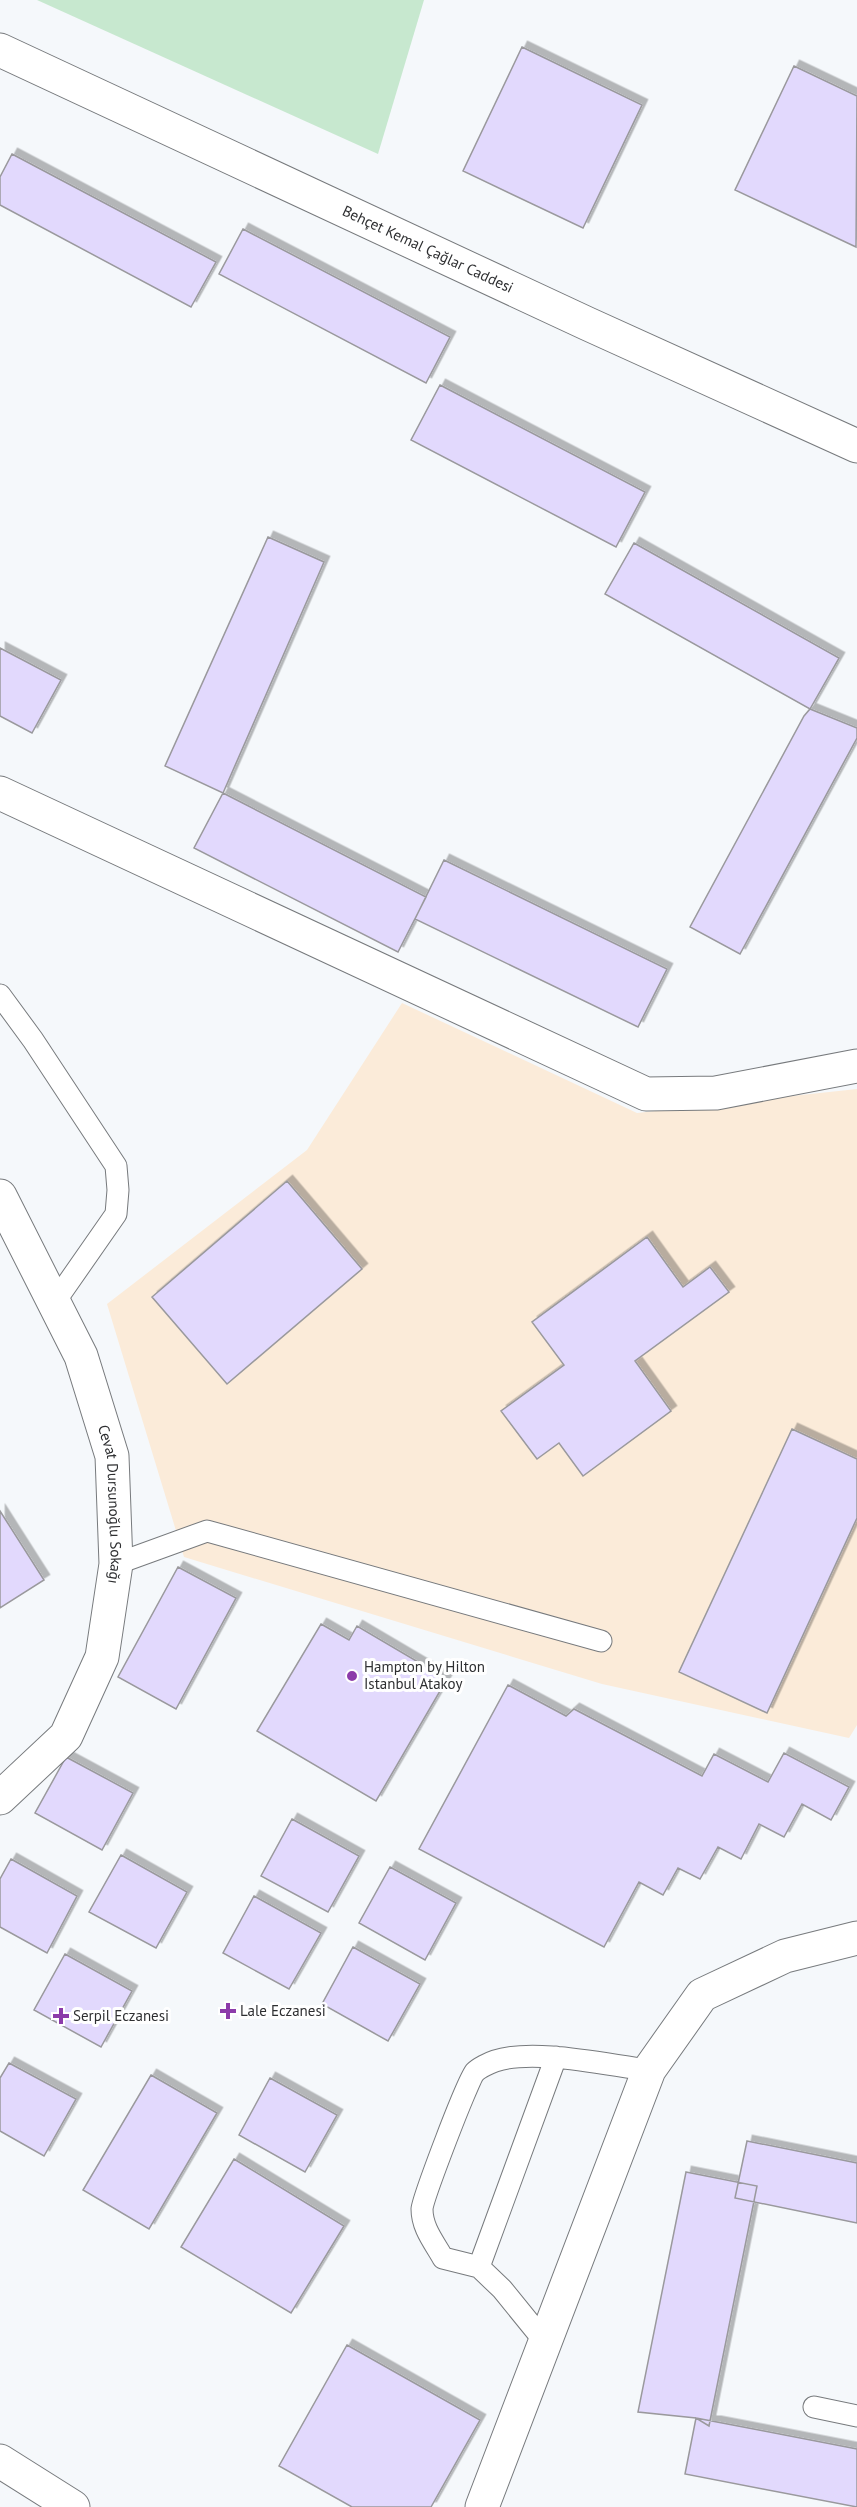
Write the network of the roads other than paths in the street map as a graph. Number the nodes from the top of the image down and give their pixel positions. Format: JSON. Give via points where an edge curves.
{"nodes":[{"id":1,"x":0,"y":50,"type":"edge"},
{"id":2,"x":857,"y":446,"type":"edge"},
{"id":3,"x":0,"y":793,"type":"edge"},
{"id":4,"x":0,"y":995,"type":"edge"},
{"id":5,"x":857,"y":1066,"type":"edge"},
{"id":6,"x":0,"y":1196,"type":"edge"},
{"id":7,"x":54,"y":1303,"type":"junction"},
{"id":8,"x":116,"y":1564,"type":"junction"},
{"id":9,"x":602,"y":1641,"type":"dead end"},
{"id":10,"x":0,"y":1798,"type":"edge"},
{"id":11,"x":857,"y":1938,"type":"edge"},
{"id":12,"x":556,"y":2057,"type":"junction"},
{"id":13,"x":649,"y":2070,"type":"junction"},
{"id":14,"x":479,"y":2267,"type":"junction"},
{"id":15,"x":545,"y":2342,"type":"junction"},
{"id":16,"x":814,"y":2407,"type":"dead end"},
{"id":17,"x":857,"y":2416,"type":"edge"},
{"id":18,"x":0,"y":2461,"type":"edge"},
{"id":19,"x":73,"y":2507,"type":"edge"},
{"id":20,"x":482,"y":2507,"type":"edge"}],
"edges":[{"from":1,"to":2,"type":"street","name":"Behçet Kemal Çağlar Caddesi"},
{"from":3,"to":5,"type":"street","via":[[646,1094],[716,1093]]},
{"from":4,"to":7,"type":"lane","via":[[116,1166],[117,1214]]},
{"from":6,"to":7,"type":"street","name":"Cevat Dursunoğlu Sokağı"},
{"from":7,"to":8,"type":"street","name":"Cevat Dursunoğlu Sokağı","via":[[81,1356],[112,1456]]},
{"from":8,"to":9,"type":"lane","via":[[207,1532]]},
{"from":8,"to":10,"type":"street","name":"Cevat Dursunoğlu Sokağı","via":[[102,1658],[66,1736]]},
{"from":11,"to":13,"type":"street","via":[[785,1956],[702,1995]]},
{"from":12,"to":13,"type":"lane"},
{"from":12,"to":14,"type":"lane"},
{"from":12,"to":14,"type":"lane","via":[[514,2057],[474,2073],[428,2185],[422,2206],[423,2224],[443,2258]]},
{"from":13,"to":15,"type":"street"},
{"from":14,"to":15,"type":"lane"},
{"from":15,"to":20,"type":"street"},
{"from":16,"to":17,"type":"lane"},
{"from":18,"to":19,"type":"street"}]}
